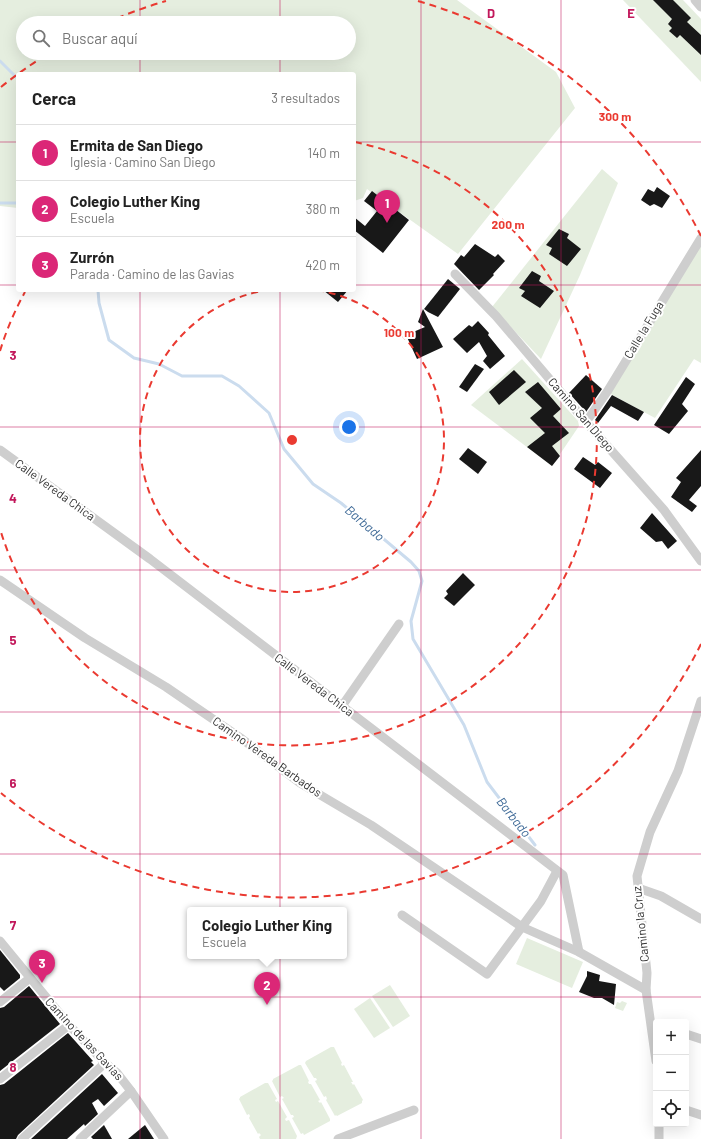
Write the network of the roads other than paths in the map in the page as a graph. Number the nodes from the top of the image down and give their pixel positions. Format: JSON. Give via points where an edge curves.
{"nodes":[{"id":1,"x":695,"y":0,"type":"edge"},
{"id":2,"x":701,"y":7,"type":"edge"},
{"id":3,"x":701,"y":238,"type":"edge"},
{"id":4,"x":455,"y":274,"type":"dead end"},
{"id":5,"x":586,"y":422,"type":"junction"},
{"id":6,"x":0,"y":450,"type":"edge"},
{"id":7,"x":701,"y":561,"type":"edge"},
{"id":8,"x":0,"y":580,"type":"edge"},
{"id":9,"x":399,"y":624,"type":"dead end"},
{"id":10,"x":701,"y":701,"type":"edge"},
{"id":11,"x":342,"y":706,"type":"junction"},
{"id":12,"x":558,"y":871,"type":"junction"},
{"id":13,"x":638,"y":888,"type":"junction"},
{"id":14,"x":402,"y":915,"type":"dead end"},
{"id":15,"x":701,"y":919,"type":"edge"},
{"id":16,"x":522,"y":927,"type":"junction"},
{"id":17,"x":0,"y":941,"type":"edge"},
{"id":18,"x":579,"y":952,"type":"junction"},
{"id":19,"x":30,"y":978,"type":"junction"},
{"id":20,"x":646,"y":990,"type":"junction"},
{"id":21,"x":0,"y":1002,"type":"edge"},
{"id":22,"x":653,"y":1019,"type":"edge"},
{"id":23,"x":68,"y":1025,"type":"junction"},
{"id":24,"x":689,"y":1035,"type":"edge"},
{"id":25,"x":701,"y":1039,"type":"edge"},
{"id":26,"x":105,"y":1063,"type":"junction"},
{"id":27,"x":0,"y":1079,"type":"edge"},
{"id":28,"x":132,"y":1091,"type":"junction"},
{"id":29,"x":414,"y":1110,"type":"dead end"},
{"id":30,"x":689,"y":1111,"type":"edge"},
{"id":31,"x":701,"y":1115,"type":"edge"},
{"id":32,"x":659,"y":1127,"type":"edge"},
{"id":33,"x":22,"y":1139,"type":"edge"},
{"id":34,"x":80,"y":1139,"type":"edge"},
{"id":35,"x":164,"y":1139,"type":"edge"},
{"id":36,"x":338,"y":1139,"type":"edge"},
{"id":37,"x":659,"y":1139,"type":"edge"}],
"edges":[{"from":1,"to":2,"type":"street"},
{"from":3,"to":5,"type":"street","name":"Calle la Fuga"},
{"from":4,"to":5,"type":"street","name":"Camino San Diego","via":[[496,316]]},
{"from":5,"to":7,"type":"street","name":"Camino San Diego","via":[[664,510]]},
{"from":6,"to":11,"type":"street","name":"Calle Vereda Chica","via":[[150,559]]},
{"from":8,"to":16,"type":"street","name":"Camino Vereda Barbados","via":[[85,638],[166,687],[300,783],[371,825]]},
{"from":9,"to":11,"type":"street"},
{"from":10,"to":13,"type":"street","name":"Camino la Cruz","via":[[678,771],[650,832],[637,876]]},
{"from":11,"to":12,"type":"street","name":"Calle Vereda Chica"},
{"from":12,"to":16,"type":"street"},
{"from":12,"to":18,"type":"street","name":"Calle Vereda Chica","via":[[563,875]]},
{"from":13,"to":15,"type":"street","via":[[660,896]]},
{"from":13,"to":20,"type":"street","name":"Camino la Cruz"},
{"from":14,"to":16,"type":"street","via":[[487,974]]},
{"from":16,"to":18,"type":"street","name":"Camino Vereda Barbados"},
{"from":17,"to":19,"type":"street","name":"Camino de las Gavias"},
{"from":18,"to":20,"type":"street","name":"Camino Vereda Barbados"},
{"from":19,"to":21,"type":"street"},
{"from":19,"to":23,"type":"street","name":"Camino de las Gavias"},
{"from":20,"to":22,"type":"street","name":"Camino la Cruz"},
{"from":23,"to":26,"type":"street","name":"Camino de las Gavias"},
{"from":23,"to":27,"type":"street"},
{"from":24,"to":25,"type":"street"},
{"from":26,"to":28,"type":"street","name":"Camino de las Gavias","via":[[118,1073]]},
{"from":26,"to":33,"type":"street"},
{"from":28,"to":34,"type":"street"},
{"from":28,"to":35,"type":"street","name":"Camino de las Gavias"},
{"from":29,"to":36,"type":"street"},
{"from":30,"to":31,"type":"street"},
{"from":32,"to":37,"type":"street"}]}
